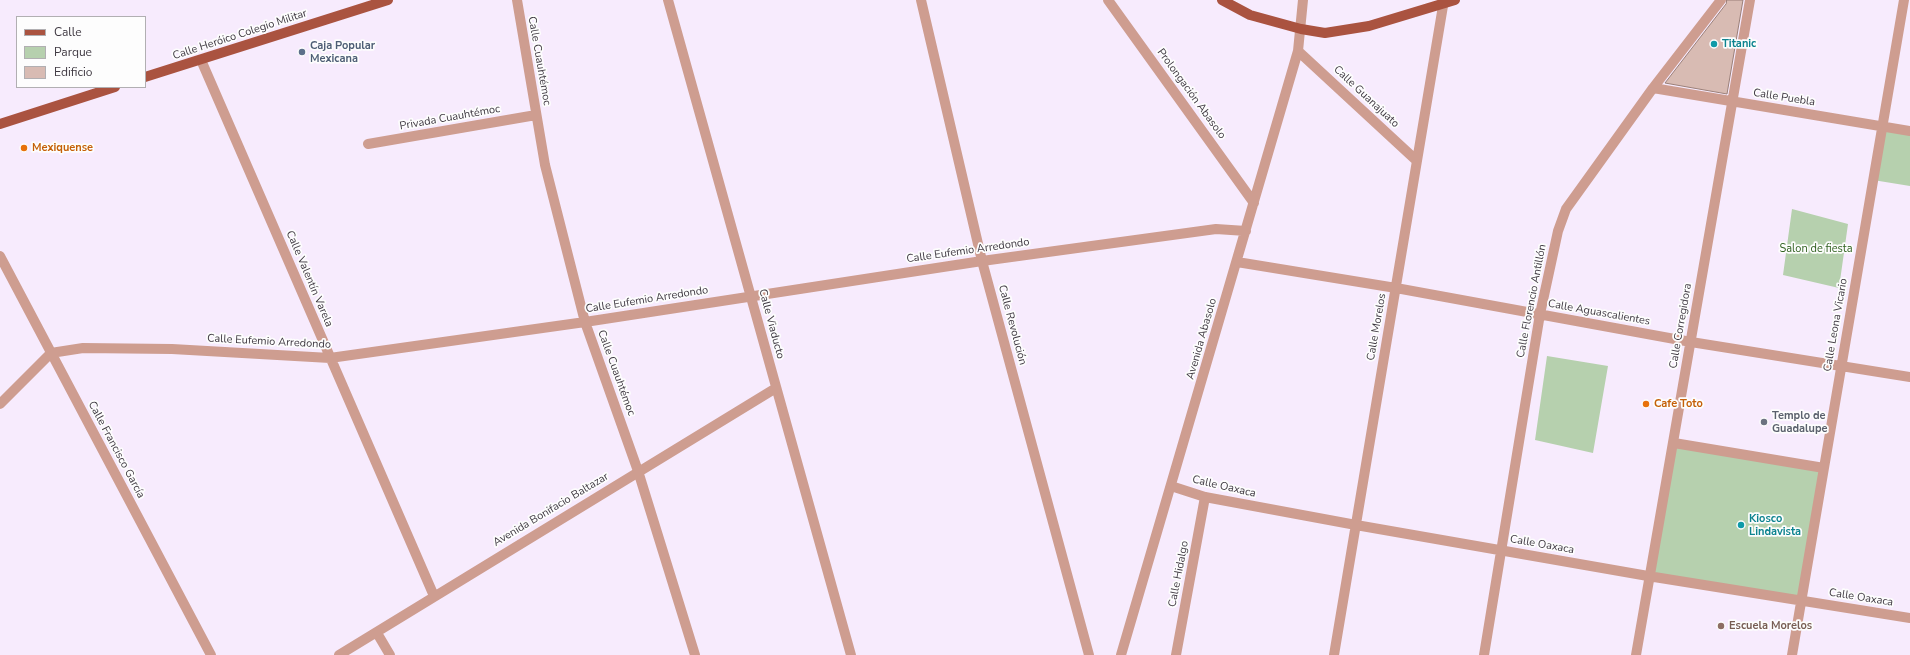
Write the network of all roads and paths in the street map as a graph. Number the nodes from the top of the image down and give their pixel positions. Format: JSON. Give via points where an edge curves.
{"nodes":[{"id":1,"x":388,"y":0,"type":"edge"},
{"id":2,"x":517,"y":0,"type":"edge"},
{"id":3,"x":668,"y":0,"type":"edge"},
{"id":4,"x":921,"y":0,"type":"edge"},
{"id":5,"x":1108,"y":0,"type":"edge"},
{"id":6,"x":1222,"y":0,"type":"edge"},
{"id":7,"x":1303,"y":0,"type":"edge"},
{"id":8,"x":1455,"y":0,"type":"edge"},
{"id":9,"x":1721,"y":0,"type":"edge"},
{"id":10,"x":1750,"y":0,"type":"edge"},
{"id":11,"x":1904,"y":0,"type":"edge"},
{"id":12,"x":1444,"y":2,"type":"edge"},
{"id":13,"x":1301,"y":29,"type":"junction"},
{"id":14,"x":1298,"y":51,"type":"junction"},
{"id":15,"x":201,"y":60,"type":"junction"},
{"id":16,"x":146,"y":77,"type":"edge"},
{"id":17,"x":112,"y":88,"type":"edge"},
{"id":18,"x":1653,"y":88,"type":"junction"},
{"id":19,"x":1732,"y":101,"type":"junction"},
{"id":20,"x":536,"y":114,"type":"junction"},
{"id":21,"x":0,"y":124,"type":"edge"},
{"id":22,"x":1882,"y":126,"type":"junction"},
{"id":23,"x":1910,"y":131,"type":"edge"},
{"id":24,"x":368,"y":144,"type":"dead end"},
{"id":25,"x":1417,"y":161,"type":"junction"},
{"id":26,"x":1254,"y":203,"type":"junction"},
{"id":27,"x":1246,"y":231,"type":"junction"},
{"id":28,"x":0,"y":256,"type":"edge"},
{"id":29,"x":982,"y":261,"type":"junction"},
{"id":30,"x":1237,"y":262,"type":"junction"},
{"id":31,"x":1396,"y":288,"type":"junction"},
{"id":32,"x":751,"y":296,"type":"junction"},
{"id":33,"x":1540,"y":314,"type":"junction"},
{"id":34,"x":585,"y":322,"type":"junction"},
{"id":35,"x":1691,"y":342,"type":"junction"},
{"id":36,"x":51,"y":353,"type":"junction"},
{"id":37,"x":330,"y":358,"type":"junction"},
{"id":38,"x":1842,"y":365,"type":"junction"},
{"id":39,"x":1910,"y":377,"type":"edge"},
{"id":40,"x":776,"y":388,"type":"junction"},
{"id":41,"x":0,"y":404,"type":"edge"},
{"id":42,"x":1674,"y":442,"type":"junction"},
{"id":43,"x":1824,"y":468,"type":"junction"},
{"id":44,"x":638,"y":471,"type":"junction"},
{"id":45,"x":1171,"y":486,"type":"junction"},
{"id":46,"x":1205,"y":498,"type":"junction"},
{"id":47,"x":1356,"y":525,"type":"junction"},
{"id":48,"x":1500,"y":550,"type":"junction"},
{"id":49,"x":1648,"y":576,"type":"junction"},
{"id":50,"x":434,"y":596,"type":"junction"},
{"id":51,"x":1802,"y":602,"type":"junction"},
{"id":52,"x":1910,"y":618,"type":"edge"},
{"id":53,"x":377,"y":633,"type":"junction"},
{"id":54,"x":211,"y":655,"type":"edge"},
{"id":55,"x":339,"y":655,"type":"edge"},
{"id":56,"x":390,"y":655,"type":"edge"},
{"id":57,"x":695,"y":655,"type":"edge"},
{"id":58,"x":851,"y":655,"type":"edge"},
{"id":59,"x":1089,"y":655,"type":"edge"},
{"id":60,"x":1121,"y":655,"type":"edge"},
{"id":61,"x":1176,"y":655,"type":"edge"},
{"id":62,"x":1334,"y":655,"type":"edge"},
{"id":63,"x":1484,"y":655,"type":"edge"},
{"id":64,"x":1636,"y":655,"type":"edge"},
{"id":65,"x":1792,"y":655,"type":"edge"}],
"edges":[{"from":1,"to":15,"type":"main road","name":"Calle Heróico Colegio Militar"},
{"from":2,"to":20,"type":"street","name":"Calle Cuauhtémoc"},
{"from":3,"to":32,"type":"street","name":"Calle Viaducto"},
{"from":4,"to":29,"type":"street","name":"Calle Revolución"},
{"from":5,"to":26,"type":"street","name":"Prolongación Abasolo"},
{"from":6,"to":13,"type":"main road","via":[[1250,15]]},
{"from":7,"to":13,"type":"street","name":"Avenida Abasolo"},
{"from":8,"to":12,"type":"main road"},
{"from":9,"to":18,"type":"street","name":"Calle Florencio Antillón"},
{"from":10,"to":19,"type":"street","name":"Calle Corregidora"},
{"from":11,"to":22,"type":"street","name":"Calle Leona Vicario"},
{"from":12,"to":13,"type":"main road","via":[[1369,26],[1325,32]]},
{"from":12,"to":25,"type":"street","name":"Calle Morelos"},
{"from":13,"to":14,"type":"street","name":"Avenida Abasolo"},
{"from":14,"to":25,"type":"street","name":"Calle Guanajuato"},
{"from":14,"to":26,"type":"street","name":"Avenida Abasolo"},
{"from":15,"to":16,"type":"main road","name":"Calle Heróico Colegio Militar"},
{"from":15,"to":37,"type":"street","name":"Calle Valentín Varela"},
{"from":17,"to":21,"type":"main road"},
{"from":18,"to":19,"type":"street","name":"Calle Puebla"},
{"from":18,"to":33,"type":"street","name":"Calle Florencio Antillón","via":[[1566,209],[1558,231]]},
{"from":19,"to":22,"type":"street","name":"Calle Puebla"},
{"from":19,"to":35,"type":"street","name":"Calle Corregidora"},
{"from":20,"to":24,"type":"street","name":"Privada Cuauhtémoc"},
{"from":20,"to":34,"type":"street","name":"Calle Cuauhtémoc","via":[[545,165]]},
{"from":22,"to":23,"type":"street","name":"Calle Puebla"},
{"from":22,"to":38,"type":"street","name":"Calle Leona Vicario"},
{"from":25,"to":31,"type":"street","name":"Calle Morelos"},
{"from":26,"to":27,"type":"street","name":"Avenida Abasolo"},
{"from":27,"to":29,"type":"street","name":"Calle Eufemio Arredondo","via":[[1216,230]]},
{"from":27,"to":30,"type":"street","name":"Avenida Abasolo"},
{"from":28,"to":36,"type":"street","name":"Calle Francisco García"},
{"from":29,"to":32,"type":"street","name":"Calle Eufemio Arredondo"},
{"from":29,"to":59,"type":"street","name":"Calle Revolución"},
{"from":30,"to":31,"type":"street","name":"Calle Aguascalientes"},
{"from":30,"to":45,"type":"street","name":"Avenida Abasolo"},
{"from":31,"to":33,"type":"street","name":"Calle Aguascalientes"},
{"from":31,"to":47,"type":"street","name":"Calle Morelos"},
{"from":32,"to":34,"type":"street","name":"Calle Eufemio Arredondo"},
{"from":32,"to":40,"type":"street","name":"Calle Viaducto"},
{"from":33,"to":35,"type":"street","name":"Calle Aguascalientes"},
{"from":33,"to":48,"type":"street","name":"Calle Florencio Antillón"},
{"from":34,"to":37,"type":"street","name":"Calle Eufemio Arredondo"},
{"from":34,"to":44,"type":"street","name":"Calle Cuauhtémoc"},
{"from":35,"to":38,"type":"street","name":"Calle Aguascalientes"},
{"from":35,"to":42,"type":"street","name":"Calle Corregidora"},
{"from":36,"to":37,"type":"street","name":"Calle Eufemio Arredondo","via":[[83,348],[157,349]]},
{"from":36,"to":41,"type":"street"},
{"from":36,"to":54,"type":"street","name":"Calle Francisco García"},
{"from":37,"to":50,"type":"street","name":"Calle Valentín Varela"},
{"from":38,"to":39,"type":"street","name":"Calle Aguascalientes"},
{"from":38,"to":43,"type":"street","name":"Calle Leona Vicario"},
{"from":40,"to":44,"type":"street","name":"Avenida Bonifacio Baltazar"},
{"from":40,"to":58,"type":"street","name":"Calle Viaducto"},
{"from":42,"to":43,"type":"street"},
{"from":42,"to":49,"type":"street","name":"Calle Corregidora"},
{"from":43,"to":51,"type":"street","name":"Calle Leona Vicario"},
{"from":44,"to":50,"type":"street","name":"Avenida Bonifacio Baltazar"},
{"from":44,"to":57,"type":"street","name":"Calle Cuauhtémoc"},
{"from":45,"to":46,"type":"street","name":"Calle Oaxaca"},
{"from":45,"to":60,"type":"street","name":"Avenida Abasolo"},
{"from":46,"to":47,"type":"street","name":"Calle Oaxaca"},
{"from":46,"to":61,"type":"street","name":"Calle Hidalgo"},
{"from":47,"to":48,"type":"street","name":"Calle Oaxaca"},
{"from":47,"to":62,"type":"street","name":"Calle Morelos"},
{"from":48,"to":49,"type":"street","name":"Calle Oaxaca"},
{"from":48,"to":63,"type":"street","name":"Calle Florencio Antillón"},
{"from":49,"to":51,"type":"street","name":"Calle Oaxaca"},
{"from":49,"to":64,"type":"street","name":"Calle Corregidora"},
{"from":50,"to":53,"type":"street","name":"Avenida Bonifacio Baltazar"},
{"from":51,"to":52,"type":"street","name":"Calle Oaxaca"},
{"from":51,"to":65,"type":"street","name":"Calle Leona Vicario"},
{"from":53,"to":55,"type":"street","name":"Avenida Bonifacio Baltazar"},
{"from":53,"to":56,"type":"street"}]}
